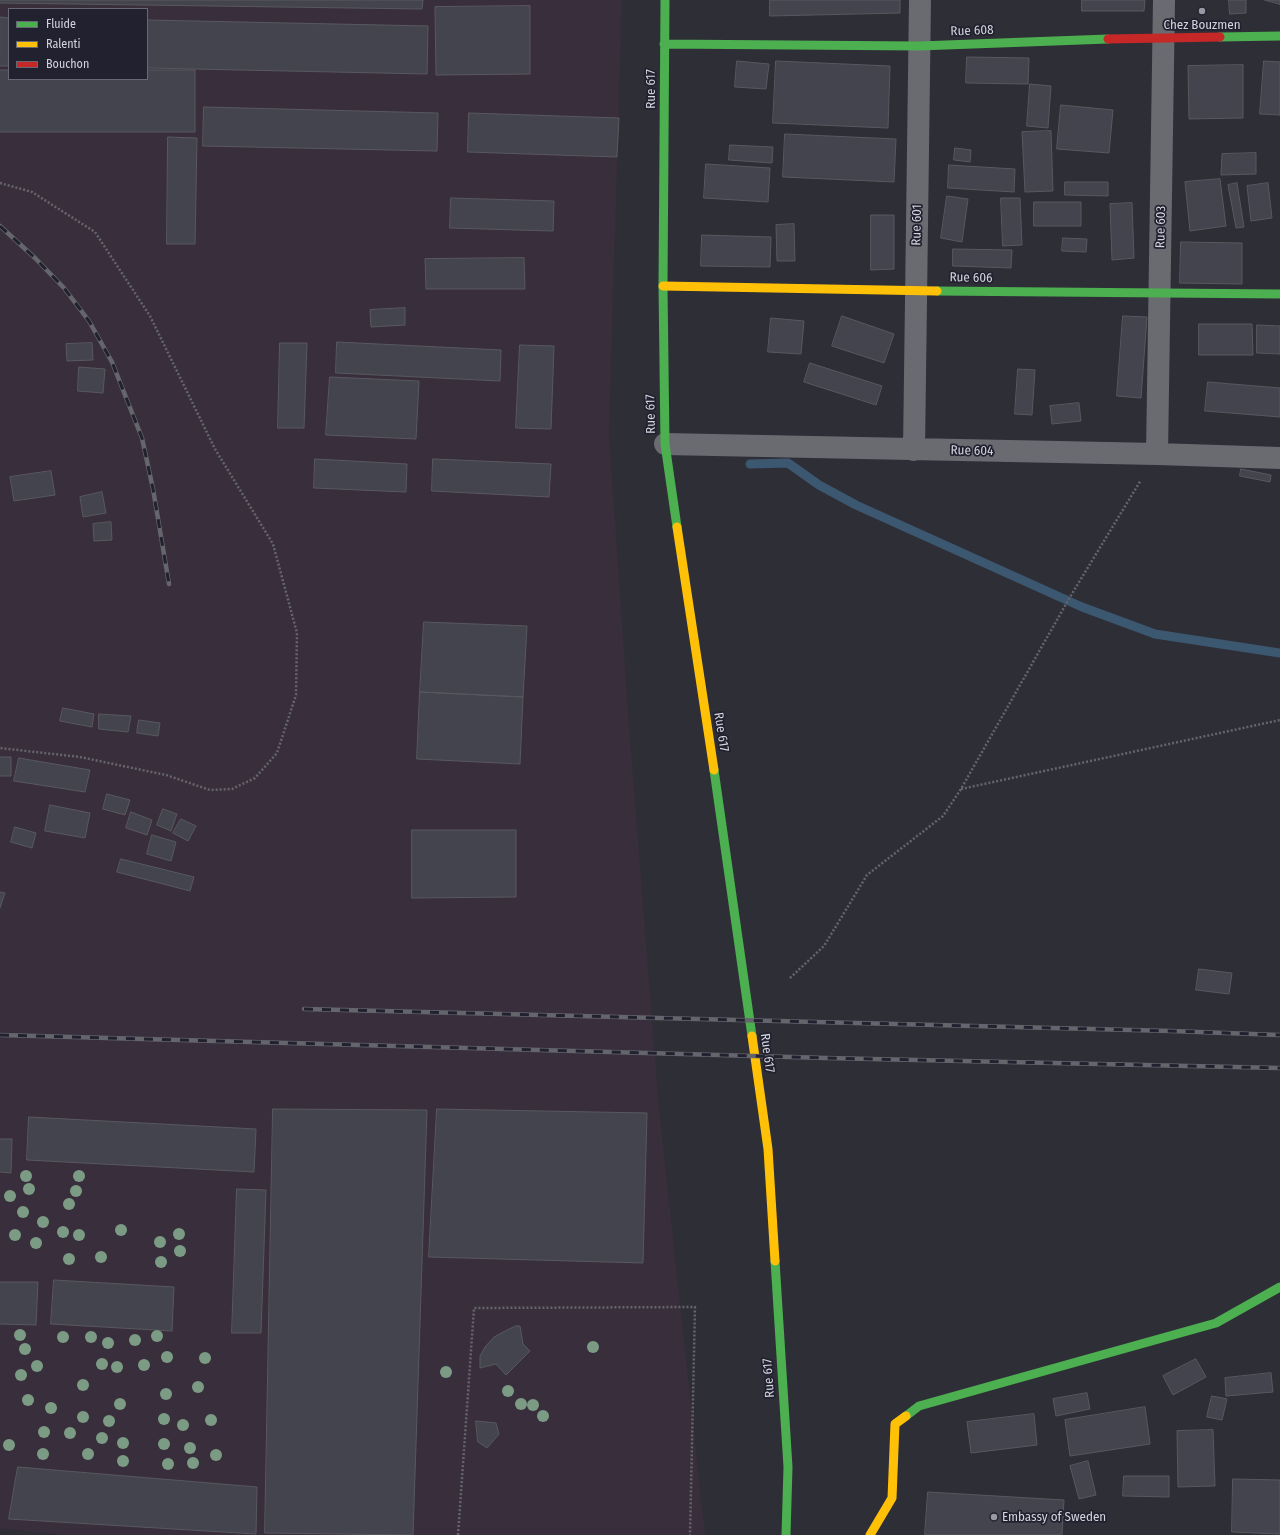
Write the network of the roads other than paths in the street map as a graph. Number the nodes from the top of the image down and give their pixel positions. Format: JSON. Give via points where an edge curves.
{"nodes":[{"id":1,"x":665,"y":0,"type":"edge"},
{"id":2,"x":920,"y":0,"type":"edge"},
{"id":3,"x":1164,"y":0,"type":"edge"},
{"id":4,"x":1280,"y":36,"type":"edge"},
{"id":5,"x":1163,"y":37,"type":"junction"},
{"id":6,"x":664,"y":44,"type":"junction"},
{"id":7,"x":919,"y":46,"type":"junction"},
{"id":8,"x":663,"y":286,"type":"junction"},
{"id":9,"x":916,"y":291,"type":"junction"},
{"id":10,"x":1160,"y":293,"type":"junction"},
{"id":11,"x":1280,"y":294,"type":"edge"},
{"id":12,"x":665,"y":444,"type":"junction"},
{"id":13,"x":914,"y":450,"type":"junction"},
{"id":14,"x":1156,"y":454,"type":"junction"},
{"id":15,"x":1280,"y":458,"type":"edge"},
{"id":16,"x":1280,"y":1287,"type":"edge"},
{"id":17,"x":786,"y":1535,"type":"edge"},
{"id":18,"x":870,"y":1535,"type":"edge"}],
"edges":[{"from":1,"to":6,"type":"main road","name":"Rue 617"},
{"from":2,"to":7,"type":"street","name":"Rue 601"},
{"from":3,"to":5,"type":"street","name":"Rue 603"},
{"from":4,"to":5,"type":"main road","name":"Rue 608"},
{"from":5,"to":7,"type":"main road","name":"Rue 608"},
{"from":5,"to":10,"type":"street","name":"Rue 603"},
{"from":6,"to":7,"type":"main road","name":"Rue 608"},
{"from":6,"to":8,"type":"main road","name":"Rue 617"},
{"from":7,"to":9,"type":"street","name":"Rue 601"},
{"from":8,"to":9,"type":"main road","name":"Rue 606"},
{"from":8,"to":12,"type":"main road","name":"Rue 617"},
{"from":9,"to":10,"type":"main road","name":"Rue 606"},
{"from":9,"to":13,"type":"street","name":"Rue 601"},
{"from":10,"to":11,"type":"main road","name":"Rue 606"},
{"from":10,"to":14,"type":"street","name":"Rue 603"},
{"from":12,"to":13,"type":"street","name":"Rue 604"},
{"from":12,"to":17,"type":"main road","name":"Rue 617","via":[[768,1149],[788,1467]]},
{"from":13,"to":14,"type":"street","name":"Rue 604"},
{"from":14,"to":15,"type":"street","name":"Rue 604"},
{"from":16,"to":18,"type":"main road","via":[[1216,1323],[919,1406],[896,1424],[892,1498]]}]}
